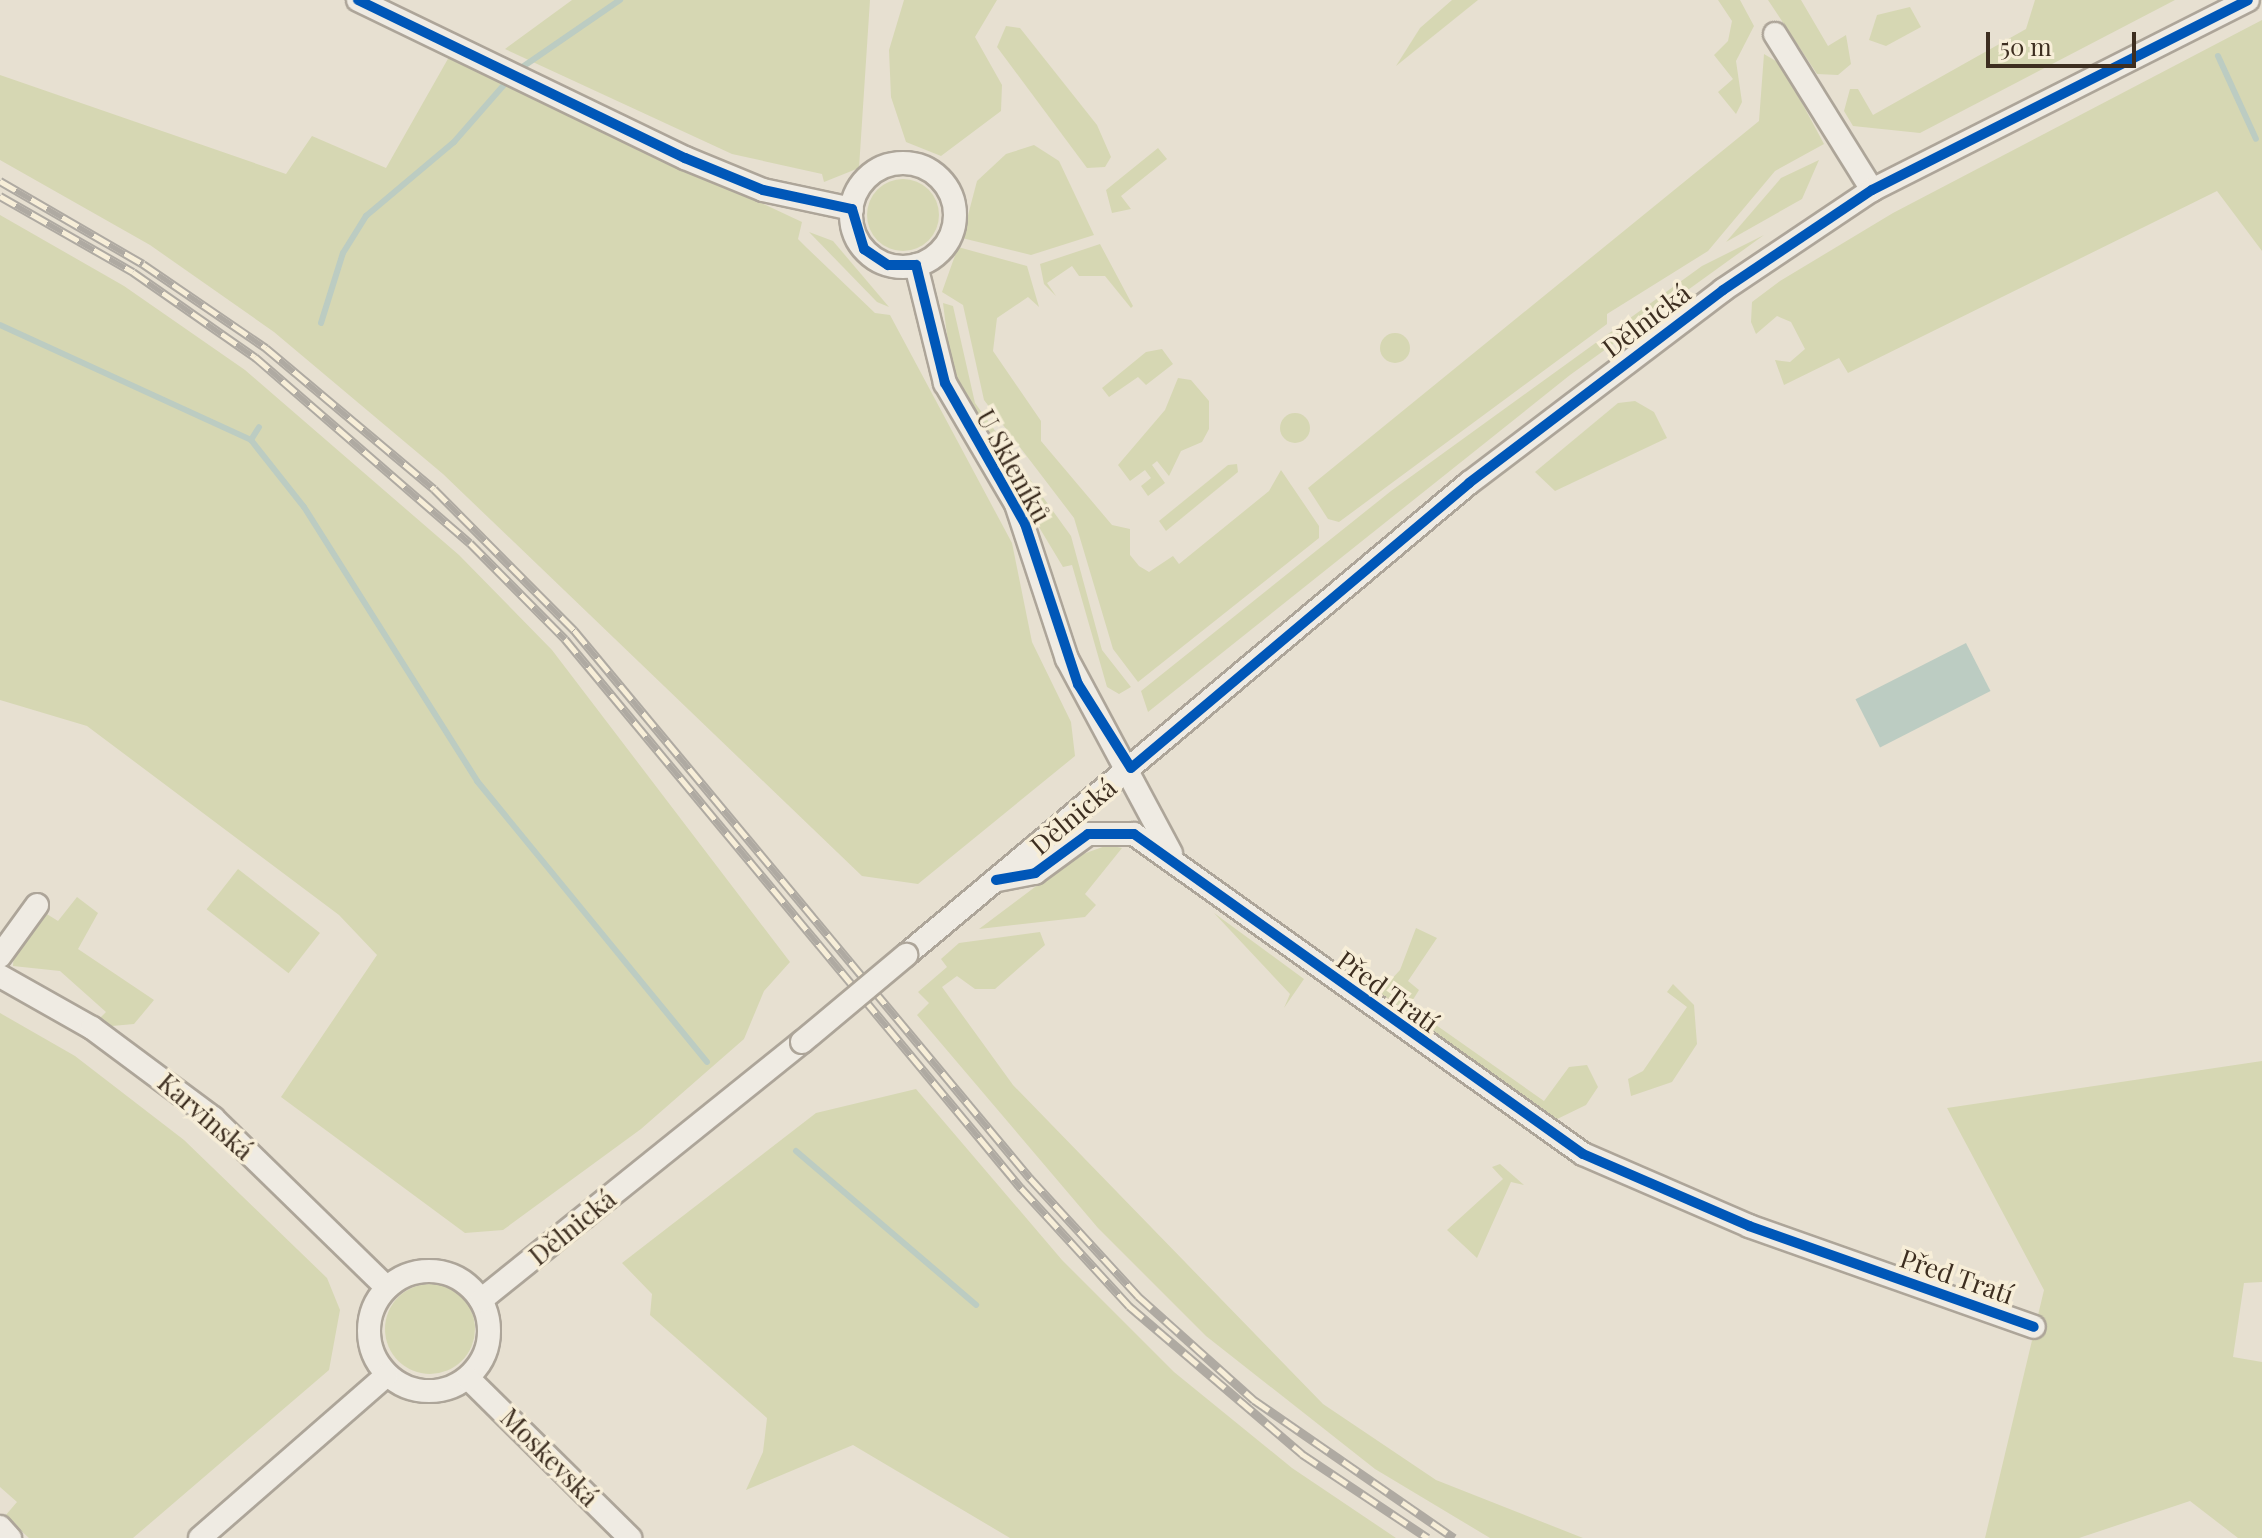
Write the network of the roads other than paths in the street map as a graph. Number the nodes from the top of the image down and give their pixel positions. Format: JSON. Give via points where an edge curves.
{"nodes":[{"id":1,"x":358,"y":0,"type":"edge"},
{"id":2,"x":2248,"y":0,"type":"edge"},
{"id":3,"x":384,"y":7,"type":"edge"},
{"id":4,"x":1775,"y":34,"type":"dead end"},
{"id":5,"x":1872,"y":190,"type":"junction"},
{"id":6,"x":852,"y":209,"type":"junction"},
{"id":7,"x":916,"y":265,"type":"junction"},
{"id":8,"x":1131,"y":768,"type":"junction"},
{"id":9,"x":1185,"y":868,"type":"junction"},
{"id":10,"x":996,"y":880,"type":"junction"},
{"id":11,"x":37,"y":905,"type":"dead end"},
{"id":12,"x":0,"y":956,"type":"edge"},
{"id":13,"x":0,"y":976,"type":"edge"},
{"id":14,"x":387,"y":1288,"type":"junction"},
{"id":15,"x":481,"y":1300,"type":"junction"},
{"id":16,"x":2034,"y":1327,"type":"dead end"},
{"id":17,"x":387,"y":1375,"type":"junction"},
{"id":18,"x":468,"y":1378,"type":"junction"},
{"id":19,"x":0,"y":1527,"type":"edge"},
{"id":20,"x":10,"y":1538,"type":"edge"},
{"id":21,"x":200,"y":1538,"type":"edge"},
{"id":22,"x":630,"y":1538,"type":"edge"}],
"edges":[{"from":1,"to":3,"type":"street"},
{"from":2,"to":5,"type":"street","name":"Dělnická"},
{"from":3,"to":6,"type":"street","via":[[524,84],[763,190]]},
{"from":4,"to":5,"type":"street"},
{"from":5,"to":8,"type":"street","name":"Dělnická","via":[[1723,290],[1482,473]]},
{"from":6,"to":7,"type":"street","via":[[856,237],[875,259]]},
{"from":6,"to":7,"type":"street","via":[[860,187],[889,165],[913,164],[936,175],[952,197],[954,225],[941,251]]},
{"from":7,"to":8,"type":"street","name":"U Skleníků","via":[[945,383],[1025,524],[1078,684]]},
{"from":8,"to":9,"type":"street","name":"Před Tratí","via":[[1155,829]]},
{"from":8,"to":10,"type":"street","name":"Dělnická"},
{"from":9,"to":10,"type":"street","name":"Před Tratí","via":[[1134,834],[1106,829],[1074,842],[1035,873]]},
{"from":9,"to":16,"type":"street","name":"Před Tratí","via":[[1583,1154],[1762,1231]]},
{"from":10,"to":15,"type":"street","name":"Dělnická","bridge":true},
{"from":11,"to":12,"type":"street"},
{"from":13,"to":14,"type":"street","name":"Karvinská","via":[[92,1028],[213,1118]]},
{"from":14,"to":15,"type":"street","via":[[410,1274],[437,1271],[462,1281]]},
{"from":14,"to":17,"type":"street","via":[[368,1332]]},
{"from":15,"to":18,"type":"street","via":[[488,1344]]},
{"from":17,"to":18,"type":"street","via":[[424,1392]]},
{"from":17,"to":21,"type":"street"},
{"from":18,"to":22,"type":"street","name":"Moskevská"},
{"from":19,"to":20,"type":"street"}]}
